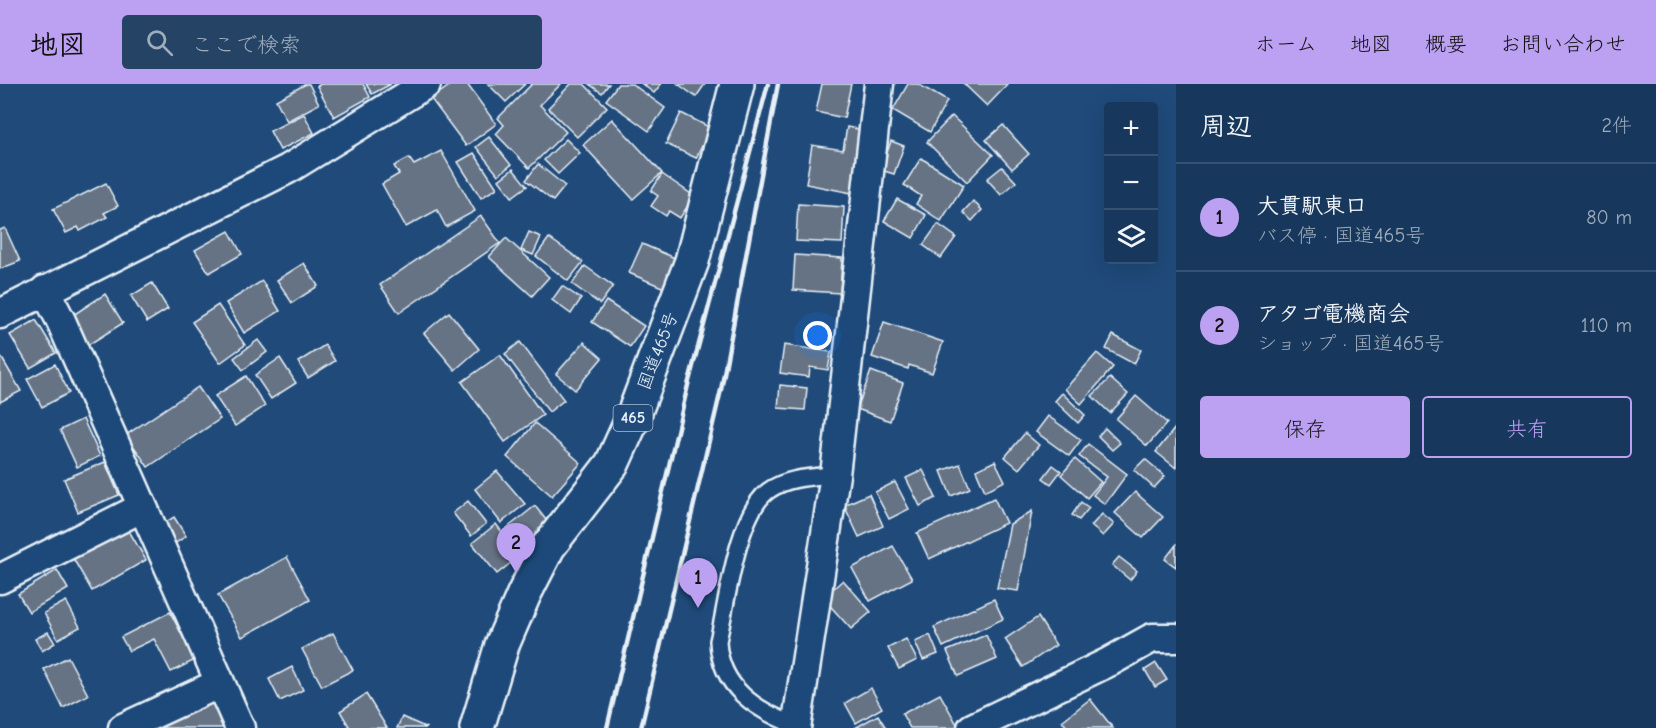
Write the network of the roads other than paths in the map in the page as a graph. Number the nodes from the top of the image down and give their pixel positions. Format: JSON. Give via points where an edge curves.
{"nodes":[{"id":1,"x":426,"y":84,"type":"edge"},
{"id":2,"x":736,"y":84,"type":"edge"},
{"id":3,"x":879,"y":84,"type":"edge"},
{"id":4,"x":45,"y":290,"type":"junction"},
{"id":5,"x":0,"y":315,"type":"edge"},
{"id":6,"x":835,"y":475,"type":"junction"},
{"id":7,"x":141,"y":508,"type":"junction"},
{"id":8,"x":0,"y":579,"type":"edge"},
{"id":9,"x":1176,"y":638,"type":"edge"},
{"id":10,"x":218,"y":684,"type":"junction"},
{"id":11,"x":797,"y":727,"type":"edge"},
{"id":12,"x":123,"y":728,"type":"edge"},
{"id":13,"x":240,"y":728,"type":"edge"},
{"id":14,"x":477,"y":728,"type":"edge"},
{"id":15,"x":972,"y":728,"type":"edge"}],
"edges":[{"from":1,"to":4,"type":"street","via":[[288,169]]},
{"from":2,"to":14,"type":"highway","name":"国道465号","number":"465","via":[[692,261],[631,422],[612,464],[548,547],[524,594],[502,645]]},
{"from":3,"to":6,"type":"street"},
{"from":4,"to":5,"type":"street"},
{"from":4,"to":7,"type":"street"},
{"from":6,"to":11,"type":"street"},
{"from":6,"to":11,"type":"lane","via":[[784,483],[768,491],[751,511],[743,530],[718,641],[719,658],[732,684],[747,701]]},
{"from":7,"to":8,"type":"street"},
{"from":7,"to":10,"type":"street"},
{"from":9,"to":15,"type":"street","via":[[1152,638]]},
{"from":10,"to":12,"type":"street"},
{"from":10,"to":13,"type":"street"}]}
